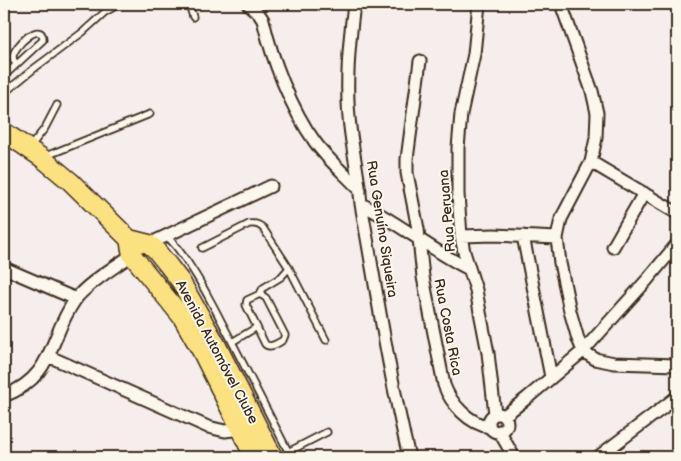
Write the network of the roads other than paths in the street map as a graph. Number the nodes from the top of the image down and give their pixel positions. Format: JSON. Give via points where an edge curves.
{"nodes":[{"id":1,"x":119,"y":4,"type":"edge"},
{"id":2,"x":189,"y":4,"type":"edge"},
{"id":3,"x":248,"y":4,"type":"edge"},
{"id":4,"x":354,"y":4,"type":"edge"},
{"id":5,"x":479,"y":4,"type":"edge"},
{"id":6,"x":561,"y":4,"type":"edge"},
{"id":7,"x":193,"y":17,"type":"dead end"},
{"id":8,"x":420,"y":61,"type":"dead end"},
{"id":9,"x":16,"y":64,"type":"junction"},
{"id":10,"x":4,"y":76,"type":"edge"},
{"id":11,"x":4,"y":94,"type":"edge"},
{"id":12,"x":57,"y":105,"type":"dead end"},
{"id":13,"x":150,"y":114,"type":"dead end"},
{"id":14,"x":4,"y":132,"type":"edge"},
{"id":15,"x":35,"y":153,"type":"junction"},
{"id":16,"x":591,"y":162,"type":"junction"},
{"id":17,"x":271,"y":186,"type":"dead end"},
{"id":18,"x":360,"y":190,"type":"junction"},
{"id":19,"x":644,"y":193,"type":"junction"},
{"id":20,"x":361,"y":204,"type":"junction"},
{"id":21,"x":677,"y":213,"type":"edge"},
{"id":22,"x":167,"y":236,"type":"junction"},
{"id":23,"x":461,"y":236,"type":"junction"},
{"id":24,"x":523,"y":236,"type":"junction"},
{"id":25,"x":557,"y":238,"type":"junction"},
{"id":26,"x":419,"y":239,"type":"junction"},
{"id":27,"x":149,"y":244,"type":"junction"},
{"id":28,"x":677,"y":244,"type":"edge"},
{"id":29,"x":131,"y":247,"type":"junction"},
{"id":30,"x":614,"y":247,"type":"dead end"},
{"id":31,"x":202,"y":248,"type":"dead end"},
{"id":32,"x":4,"y":268,"type":"edge"},
{"id":33,"x":289,"y":268,"type":"junction"},
{"id":34,"x":469,"y":269,"type":"junction"},
{"id":35,"x":260,"y":294,"type":"junction"},
{"id":36,"x":76,"y":299,"type":"junction"},
{"id":37,"x":257,"y":327,"type":"junction"},
{"id":38,"x":326,"y":340,"type":"dead end"},
{"id":39,"x":217,"y":347,"type":"junction"},
{"id":40,"x":583,"y":351,"type":"junction"},
{"id":41,"x":48,"y":356,"type":"junction"},
{"id":42,"x":677,"y":365,"type":"edge"},
{"id":43,"x":551,"y":377,"type":"junction"},
{"id":44,"x":4,"y":396,"type":"edge"},
{"id":45,"x":677,"y":397,"type":"edge"},
{"id":46,"x":499,"y":415,"type":"junction"},
{"id":47,"x":495,"y":429,"type":"junction"},
{"id":48,"x":240,"y":430,"type":"junction"},
{"id":49,"x":327,"y":432,"type":"dead end"},
{"id":50,"x":261,"y":433,"type":"junction"},
{"id":51,"x":284,"y":456,"type":"edge"},
{"id":52,"x":254,"y":457,"type":"edge"},
{"id":53,"x":408,"y":457,"type":"edge"},
{"id":54,"x":514,"y":457,"type":"edge"},
{"id":55,"x":598,"y":457,"type":"edge"}],
"edges":[{"from":1,"to":11,"type":"lane"},
{"from":2,"to":7,"type":"lane"},
{"from":3,"to":18,"type":"street","via":[[263,20],[279,70],[304,126]]},
{"from":4,"to":18,"type":"street","name":"Rua Genuíno Siqueira","via":[[348,86],[350,126]]},
{"from":5,"to":23,"type":"street","name":"Rua Peruana","via":[[458,148]]},
{"from":6,"to":16,"type":"street","via":[[597,113]]},
{"from":8,"to":26,"type":"street","name":"Rua Costa Rica","via":[[407,159]]},
{"from":9,"to":9,"type":"lane","via":[[43,40],[41,33],[34,32],[18,45],[13,57]]},
{"from":9,"to":10,"type":"lane"},
{"from":12,"to":15,"type":"lane"},
{"from":13,"to":15,"type":"lane"},
{"from":14,"to":15,"type":"main road","name":"Avenida Automóvel Clube"},
{"from":15,"to":29,"type":"main road","name":"Avenida Automóvel Clube","via":[[71,182]]},
{"from":16,"to":19,"type":"street"},
{"from":16,"to":25,"type":"street","via":[[561,220]]},
{"from":17,"to":22,"type":"street"},
{"from":18,"to":20,"type":"street","name":"Rua Genuíno Siqueira"},
{"from":19,"to":21,"type":"street"},
{"from":19,"to":30,"type":"street"},
{"from":20,"to":26,"type":"street"},
{"from":20,"to":53,"type":"street","name":"Rua Genuíno Siqueira"},
{"from":22,"to":27,"type":"street"},
{"from":22,"to":39,"type":"lane","via":[[212,303]]},
{"from":23,"to":24,"type":"street"},
{"from":23,"to":34,"type":"street","name":"Rua Peruana"},
{"from":24,"to":25,"type":"street"},
{"from":24,"to":43,"type":"street"},
{"from":25,"to":40,"type":"street","via":[[570,310]]},
{"from":26,"to":34,"type":"street"},
{"from":26,"to":47,"type":"street","name":"Rua Costa Rica","via":[[423,277],[447,394],[460,411]]},
{"from":27,"to":29,"type":"main road","name":"Avenida Automóvel Clube"},
{"from":27,"to":39,"type":"main road","name":"Avenida Automóvel Clube","via":[[181,282]]},
{"from":28,"to":40,"type":"street"},
{"from":29,"to":36,"type":"street"},
{"from":29,"to":39,"type":"main road","name":"Avenida Automóvel Clube","via":[[182,316]]},
{"from":31,"to":33,"type":"lane","via":[[248,224],[256,224],[263,228]]},
{"from":32,"to":36,"type":"street"},
{"from":33,"to":35,"type":"lane"},
{"from":33,"to":38,"type":"lane"},
{"from":34,"to":46,"type":"street","name":"Rua Peruana","via":[[476,290]]},
{"from":35,"to":37,"type":"lane","via":[[246,302]]},
{"from":35,"to":37,"type":"lane","via":[[266,298],[285,337],[267,346]]},
{"from":36,"to":41,"type":"street"},
{"from":37,"to":39,"type":"lane"},
{"from":39,"to":48,"type":"main road","name":"Avenida Automóvel Clube"},
{"from":39,"to":50,"type":"main road","name":"Avenida Automóvel Clube"},
{"from":39,"to":51,"type":"lane"},
{"from":40,"to":42,"type":"street","via":[[596,359],[614,363]]},
{"from":40,"to":43,"type":"street"},
{"from":41,"to":44,"type":"street","via":[[36,375]]},
{"from":41,"to":48,"type":"street","via":[[208,427]]},
{"from":43,"to":46,"type":"street","via":[[527,398]]},
{"from":45,"to":55,"type":"street"},
{"from":46,"to":47,"type":"street","via":[[490,420]]},
{"from":47,"to":54,"type":"street"},
{"from":48,"to":50,"type":"main road"},
{"from":48,"to":52,"type":"main road","name":"Avenida Automóvel Clube"},
{"from":49,"to":51,"type":"lane"},
{"from":50,"to":51,"type":"main road","name":"Avenida Automóvel Clube"}]}
